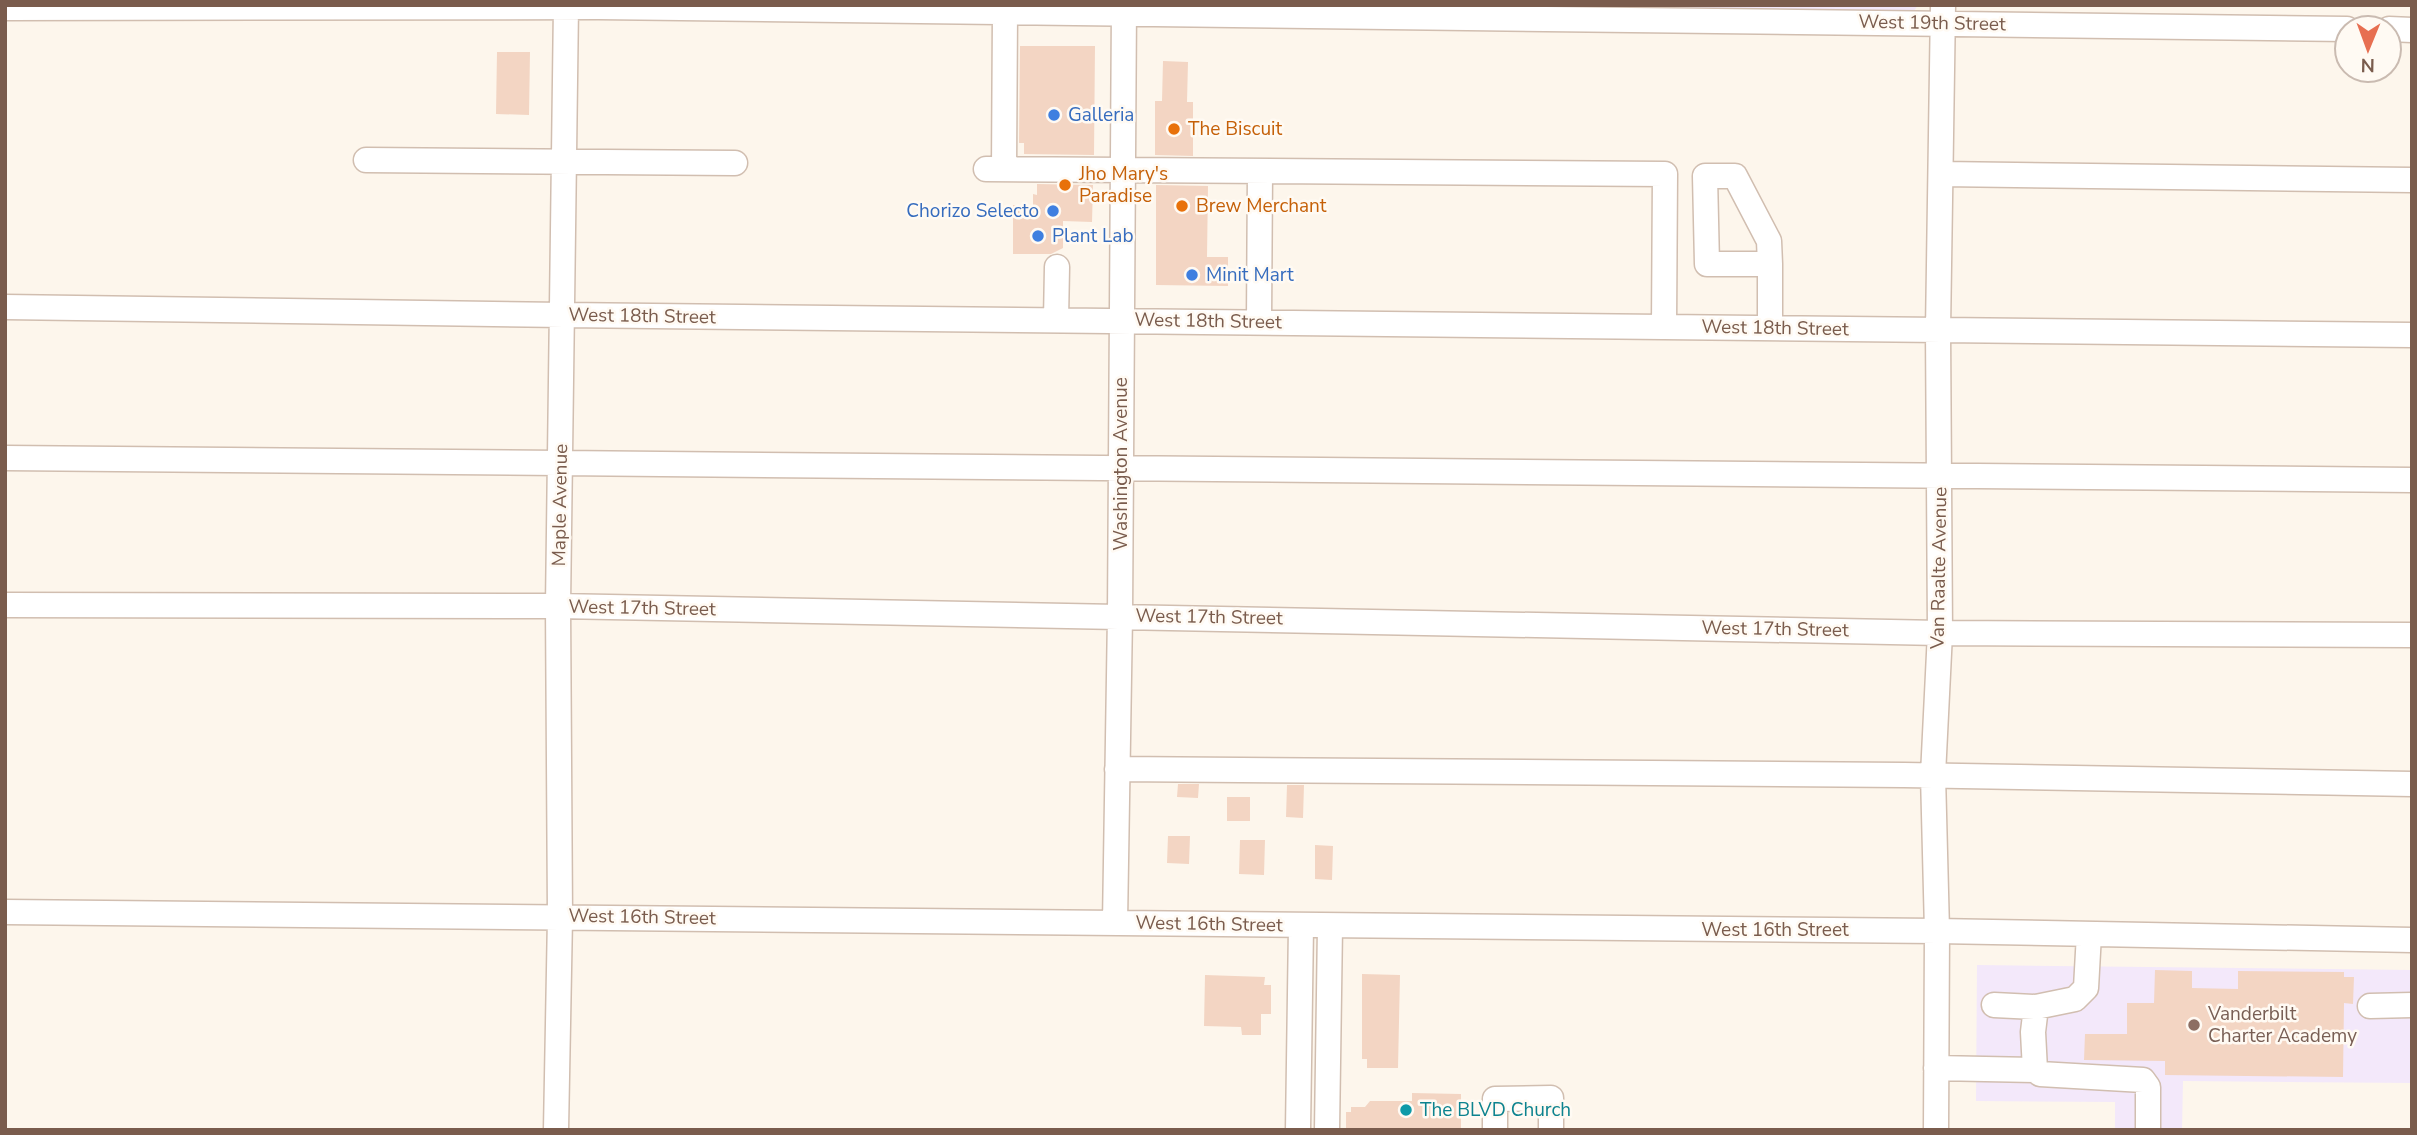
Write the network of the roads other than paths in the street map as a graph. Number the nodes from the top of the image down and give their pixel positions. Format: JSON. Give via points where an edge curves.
{"nodes":[{"id":1,"x":566,"y":6,"type":"edge"},
{"id":2,"x":5,"y":8,"type":"edge"},
{"id":3,"x":1124,"y":9,"type":"edge"},
{"id":4,"x":1005,"y":12,"type":"junction"},
{"id":5,"x":1943,"y":14,"type":"edge"},
{"id":6,"x":2022,"y":15,"type":"edge"},
{"id":7,"x":2333,"y":28,"type":"edge"},
{"id":8,"x":366,"y":160,"type":"dead end"},
{"id":9,"x":565,"y":161,"type":"junction"},
{"id":10,"x":735,"y":163,"type":"dead end"},
{"id":11,"x":1121,"y":170,"type":"junction"},
{"id":12,"x":1260,"y":171,"type":"junction"},
{"id":13,"x":1665,"y":174,"type":"junction"},
{"id":14,"x":1942,"y":174,"type":"junction"},
{"id":15,"x":1705,"y":176,"type":"junction"},
{"id":16,"x":2412,"y":180,"type":"edge"},
{"id":17,"x":1770,"y":264,"type":"junction"},
{"id":18,"x":1057,"y":267,"type":"dead end"},
{"id":19,"x":5,"y":307,"type":"edge"},
{"id":20,"x":564,"y":315,"type":"junction"},
{"id":21,"x":1056,"y":320,"type":"junction"},
{"id":22,"x":1122,"y":320,"type":"junction"},
{"id":23,"x":1259,"y":322,"type":"junction"},
{"id":24,"x":1664,"y":327,"type":"junction"},
{"id":25,"x":1770,"y":328,"type":"junction"},
{"id":26,"x":1938,"y":330,"type":"junction"},
{"id":27,"x":2412,"y":335,"type":"edge"},
{"id":28,"x":5,"y":458,"type":"edge"},
{"id":29,"x":561,"y":463,"type":"junction"},
{"id":30,"x":1121,"y":468,"type":"junction"},
{"id":31,"x":1941,"y":475,"type":"junction"},
{"id":32,"x":2412,"y":480,"type":"edge"},
{"id":33,"x":5,"y":605,"type":"edge"},
{"id":34,"x":558,"y":606,"type":"junction"},
{"id":35,"x":1120,"y":615,"type":"junction"},
{"id":36,"x":1940,"y":633,"type":"junction"},
{"id":37,"x":2412,"y":635,"type":"edge"},
{"id":38,"x":1117,"y":769,"type":"junction"},
{"id":39,"x":1933,"y":775,"type":"junction"},
{"id":40,"x":2412,"y":784,"type":"edge"},
{"id":41,"x":5,"y":912,"type":"edge"},
{"id":42,"x":560,"y":917,"type":"junction"},
{"id":43,"x":1115,"y":923,"type":"junction"},
{"id":44,"x":1301,"y":926,"type":"junction"},
{"id":45,"x":1330,"y":926,"type":"junction"},
{"id":46,"x":1937,"y":931,"type":"junction"},
{"id":47,"x":2089,"y":934,"type":"junction"},
{"id":48,"x":2412,"y":940,"type":"edge"},
{"id":49,"x":1994,"y":1005,"type":"dead end"},
{"id":50,"x":2412,"y":1005,"type":"edge"},
{"id":51,"x":2370,"y":1006,"type":"dead end"},
{"id":52,"x":2036,"y":1007,"type":"junction"},
{"id":53,"x":1936,"y":1068,"type":"junction"},
{"id":54,"x":2035,"y":1070,"type":"junction"},
{"id":55,"x":555,"y":1130,"type":"edge"},
{"id":56,"x":1298,"y":1130,"type":"edge"},
{"id":57,"x":1326,"y":1130,"type":"edge"},
{"id":58,"x":1495,"y":1130,"type":"edge"},
{"id":59,"x":1551,"y":1130,"type":"edge"},
{"id":60,"x":1936,"y":1130,"type":"edge"},
{"id":61,"x":2148,"y":1130,"type":"edge"}],
"edges":[{"from":1,"to":2,"type":"street","name":"West 19th Street"},
{"from":1,"to":4,"type":"street","name":"West 19th Street"},
{"from":1,"to":9,"type":"street","name":"Maple Avenue"},
{"from":3,"to":4,"type":"street","name":"West 19th Street"},
{"from":3,"to":5,"type":"street","name":"West 19th Street"},
{"from":3,"to":11,"type":"street","name":"Washington Avenue"},
{"from":4,"to":11,"type":"street","via":[[995,169]]},
{"from":5,"to":6,"type":"street","name":"West 19th Street"},
{"from":5,"to":14,"type":"street","name":"Van Raalte Avenue"},
{"from":6,"to":7,"type":"street","name":"West 19th Street"},
{"from":8,"to":9,"type":"street"},
{"from":9,"to":10,"type":"street"},
{"from":9,"to":20,"type":"street","name":"Maple Avenue"},
{"from":11,"to":12,"type":"street"},
{"from":11,"to":22,"type":"street","name":"Washington Avenue"},
{"from":12,"to":13,"type":"street"},
{"from":12,"to":23,"type":"street"},
{"from":13,"to":15,"type":"street"},
{"from":13,"to":24,"type":"street"},
{"from":14,"to":16,"type":"street"},
{"from":14,"to":26,"type":"street","name":"Van Raalte Avenue"},
{"from":15,"to":17,"type":"street","via":[[1735,176],[1769,241]]},
{"from":15,"to":17,"type":"street","via":[[1707,264]]},
{"from":17,"to":25,"type":"street"},
{"from":18,"to":21,"type":"street"},
{"from":19,"to":20,"type":"street","name":"West 18th Street"},
{"from":20,"to":21,"type":"street","name":"West 18th Street"},
{"from":20,"to":29,"type":"street","name":"Maple Avenue"},
{"from":21,"to":22,"type":"street","name":"West 18th Street"},
{"from":22,"to":23,"type":"street","name":"West 18th Street"},
{"from":22,"to":30,"type":"street","name":"Washington Avenue"},
{"from":23,"to":24,"type":"street","name":"West 18th Street"},
{"from":24,"to":25,"type":"street","name":"West 18th Street"},
{"from":25,"to":26,"type":"street","name":"West 18th Street"},
{"from":26,"to":27,"type":"street","name":"West 18th Street"},
{"from":26,"to":31,"type":"street","name":"Van Raalte Avenue"},
{"from":28,"to":29,"type":"street"},
{"from":29,"to":30,"type":"street"},
{"from":29,"to":34,"type":"street","name":"Maple Avenue"},
{"from":30,"to":31,"type":"street"},
{"from":30,"to":35,"type":"street","name":"Washington Avenue"},
{"from":31,"to":32,"type":"street"},
{"from":31,"to":36,"type":"street","name":"Van Raalte Avenue"},
{"from":33,"to":34,"type":"street","name":"West 17th Street"},
{"from":34,"to":35,"type":"street","name":"West 17th Street"},
{"from":34,"to":42,"type":"street","name":"Maple Avenue"},
{"from":35,"to":36,"type":"street","name":"West 17th Street"},
{"from":35,"to":38,"type":"street","name":"Washington Avenue"},
{"from":36,"to":37,"type":"street","name":"West 17th Street"},
{"from":36,"to":39,"type":"street","name":"Van Raalte Avenue"},
{"from":38,"to":39,"type":"street"},
{"from":38,"to":43,"type":"street","name":"Washington Avenue"},
{"from":39,"to":40,"type":"street"},
{"from":39,"to":46,"type":"street","name":"Van Raalte Avenue"},
{"from":41,"to":42,"type":"street","name":"West 16th Street"},
{"from":42,"to":43,"type":"street","name":"West 16th Street"},
{"from":42,"to":55,"type":"street","name":"Maple Avenue"},
{"from":43,"to":44,"type":"street","name":"West 16th Street"},
{"from":44,"to":45,"type":"street","name":"West 16th Street"},
{"from":44,"to":56,"type":"street"},
{"from":45,"to":46,"type":"street","name":"West 16th Street"},
{"from":45,"to":57,"type":"street"},
{"from":46,"to":47,"type":"street","name":"West 16th Street"},
{"from":46,"to":53,"type":"street","name":"Van Raalte Avenue"},
{"from":47,"to":48,"type":"street","name":"West 16th Street"},
{"from":47,"to":52,"type":"street","via":[[2086,988],[2075,999]]},
{"from":49,"to":52,"type":"street"},
{"from":50,"to":51,"type":"street"},
{"from":52,"to":54,"type":"street"},
{"from":53,"to":54,"type":"street"},
{"from":53,"to":60,"type":"street","name":"Van Raalte Avenue"},
{"from":54,"to":61,"type":"street","via":[[2040,1074],[2144,1080]]},
{"from":58,"to":59,"type":"street","via":[[1495,1098],[1551,1098]]}]}
